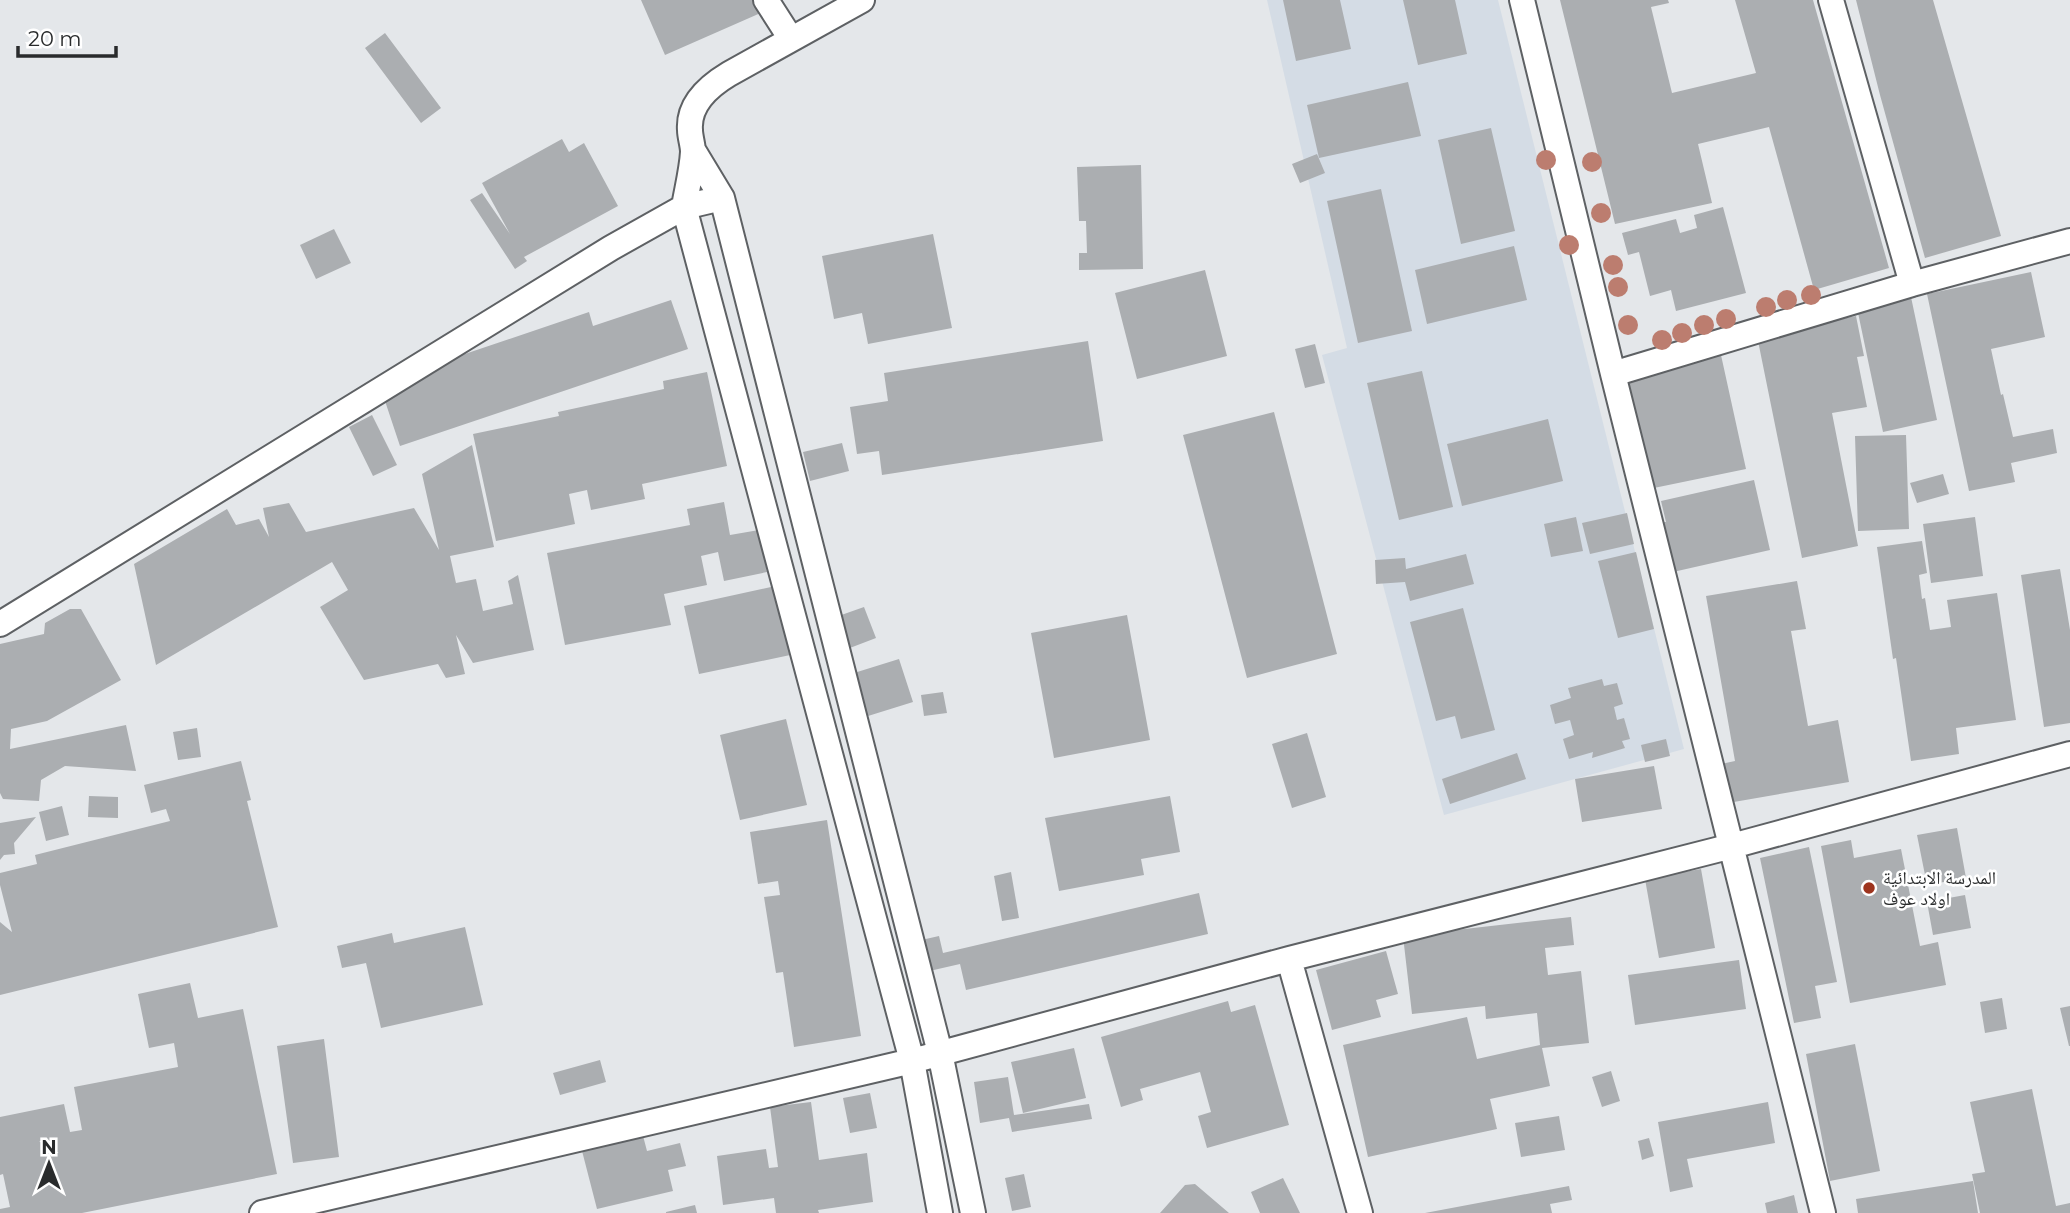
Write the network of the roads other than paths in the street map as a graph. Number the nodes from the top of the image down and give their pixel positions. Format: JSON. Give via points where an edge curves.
{"nodes":[{"id":1,"x":766,"y":0,"type":"edge"},
{"id":2,"x":862,"y":0,"type":"edge"},
{"id":3,"x":1522,"y":0,"type":"edge"},
{"id":4,"x":1831,"y":0,"type":"edge"},
{"id":5,"x":791,"y":39,"type":"junction"},
{"id":6,"x":693,"y":150,"type":"junction"},
{"id":7,"x":722,"y":198,"type":"junction"},
{"id":8,"x":684,"y":207,"type":"junction"},
{"id":9,"x":2070,"y":241,"type":"edge"},
{"id":10,"x":1912,"y":284,"type":"junction"},
{"id":11,"x":1613,"y":374,"type":"junction"},
{"id":12,"x":0,"y":624,"type":"edge"},
{"id":13,"x":2070,"y":754,"type":"edge"},
{"id":14,"x":1732,"y":846,"type":"junction"},
{"id":15,"x":1289,"y":959,"type":"junction"},
{"id":16,"x":940,"y":1053,"type":"junction"},
{"id":17,"x":912,"y":1061,"type":"junction"},
{"id":18,"x":262,"y":1213,"type":"edge"},
{"id":19,"x":940,"y":1213,"type":"edge"},
{"id":20,"x":973,"y":1213,"type":"edge"},
{"id":21,"x":1360,"y":1213,"type":"edge"},
{"id":22,"x":1823,"y":1213,"type":"edge"}],
"edges":[{"from":1,"to":5,"type":"street"},
{"from":2,"to":5,"type":"street"},
{"from":3,"to":11,"type":"street"},
{"from":4,"to":10,"type":"street"},
{"from":5,"to":6,"type":"street","via":[[714,83],[701,96],[689,127]]},
{"from":6,"to":7,"type":"street"},
{"from":6,"to":8,"type":"street"},
{"from":7,"to":8,"type":"street"},
{"from":7,"to":16,"type":"street"},
{"from":8,"to":12,"type":"street"},
{"from":8,"to":17,"type":"street"},
{"from":9,"to":10,"type":"street"},
{"from":10,"to":11,"type":"street"},
{"from":11,"to":14,"type":"street"},
{"from":13,"to":14,"type":"street"},
{"from":14,"to":15,"type":"street"},
{"from":14,"to":22,"type":"street"},
{"from":15,"to":16,"type":"street"},
{"from":15,"to":21,"type":"street"},
{"from":16,"to":17,"type":"street"},
{"from":16,"to":20,"type":"street"},
{"from":17,"to":18,"type":"street"},
{"from":17,"to":19,"type":"street"}]}
